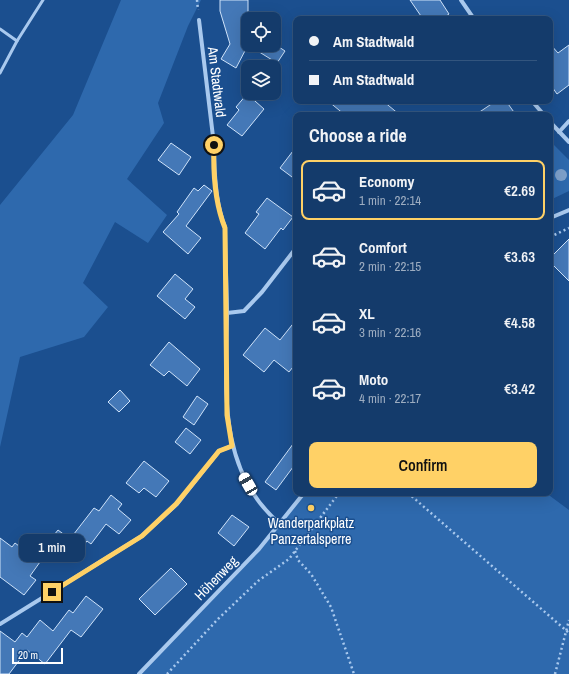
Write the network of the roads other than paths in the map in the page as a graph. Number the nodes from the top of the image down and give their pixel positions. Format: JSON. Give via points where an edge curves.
{"nodes":[{"id":1,"x":43,"y":0,"type":"edge"},
{"id":2,"x":461,"y":0,"type":"edge"},
{"id":3,"x":472,"y":16,"type":"edge"},
{"id":4,"x":199,"y":20,"type":"dead end"},
{"id":5,"x":0,"y":29,"type":"edge"},
{"id":6,"x":17,"y":41,"type":"junction"},
{"id":7,"x":0,"y":73,"type":"edge"},
{"id":8,"x":535,"y":104,"type":"edge"},
{"id":9,"x":541,"y":112,"type":"edge"},
{"id":10,"x":569,"y":121,"type":"edge"},
{"id":11,"x":553,"y":125,"type":"edge"},
{"id":12,"x":559,"y":132,"type":"junction"},
{"id":13,"x":569,"y":142,"type":"edge"},
{"id":14,"x":569,"y":210,"type":"edge"},
{"id":15,"x":553,"y":217,"type":"edge"},
{"id":16,"x":293,"y":252,"type":"edge"},
{"id":17,"x":227,"y":313,"type":"junction"},
{"id":18,"x":232,"y":446,"type":"junction"},
{"id":19,"x":302,"y":496,"type":"edge"},
{"id":20,"x":280,"y":524,"type":"junction"},
{"id":21,"x":0,"y":624,"type":"edge"},
{"id":22,"x":139,"y":674,"type":"edge"}],
"edges":[{"from":1,"to":6,"type":"lane"},
{"from":2,"to":3,"type":"street"},
{"from":4,"to":17,"type":"street","name":"Am Stadtwald","via":[[220,215],[225,228]]},
{"from":5,"to":6,"type":"lane"},
{"from":6,"to":7,"type":"lane"},
{"from":8,"to":9,"type":"street"},
{"from":10,"to":12,"type":"street"},
{"from":11,"to":12,"type":"street"},
{"from":12,"to":13,"type":"street"},
{"from":14,"to":15,"type":"street"},
{"from":16,"to":17,"type":"street","via":[[244,311]]},
{"from":17,"to":18,"type":"street","name":"Am Stadtwald","via":[[227,415]]},
{"from":18,"to":20,"type":"street","name":"Am Stadtwald","via":[[252,492],[261,506]]},
{"from":18,"to":21,"type":"street","via":[[219,451],[176,504],[142,536]]},
{"from":19,"to":20,"type":"street","name":"Höhenweg"},
{"from":20,"to":22,"type":"street","name":"Höhenweg"}]}
